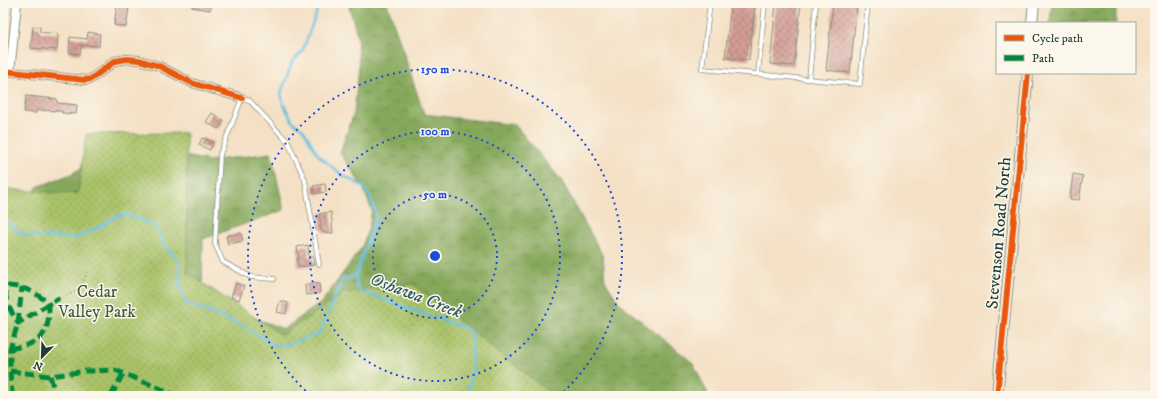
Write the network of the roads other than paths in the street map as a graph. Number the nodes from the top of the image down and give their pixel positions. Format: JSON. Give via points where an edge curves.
{"nodes":[{"id":1,"x":16,"y":3,"type":"edge"},
{"id":2,"x":710,"y":3,"type":"edge"},
{"id":3,"x":765,"y":3,"type":"edge"},
{"id":4,"x":816,"y":3,"type":"edge"},
{"id":5,"x":868,"y":3,"type":"edge"},
{"id":6,"x":1034,"y":3,"type":"edge"},
{"id":7,"x":1032,"y":22,"type":"edge"},
{"id":8,"x":7,"y":71,"type":"edge"},
{"id":9,"x":758,"y":74,"type":"junction"},
{"id":10,"x":1028,"y":74,"type":"edge"},
{"id":11,"x":809,"y":79,"type":"junction"},
{"id":12,"x":242,"y":98,"type":"junction"},
{"id":13,"x":319,"y":264,"type":"dead end"},
{"id":14,"x":274,"y":279,"type":"dead end"},
{"id":15,"x":997,"y":396,"type":"edge"}],
"edges":[{"from":1,"to":8,"type":"street"},
{"from":2,"to":9,"type":"lane","via":[[702,69]]},
{"from":3,"to":9,"type":"lane"},
{"from":4,"to":11,"type":"lane"},
{"from":5,"to":11,"type":"lane","via":[[860,84]]},
{"from":6,"to":7,"type":"street"},
{"from":8,"to":12,"type":"street","via":[[85,80],[91,79],[115,61],[139,60],[159,66],[192,83]]},
{"from":9,"to":11,"type":"lane"},
{"from":10,"to":15,"type":"street","name":"Stevenson Road North"},
{"from":12,"to":13,"type":"lane","via":[[249,100],[288,142],[305,180]]},
{"from":12,"to":14,"type":"lane","via":[[220,154],[215,244],[223,262],[251,277]]}]}
